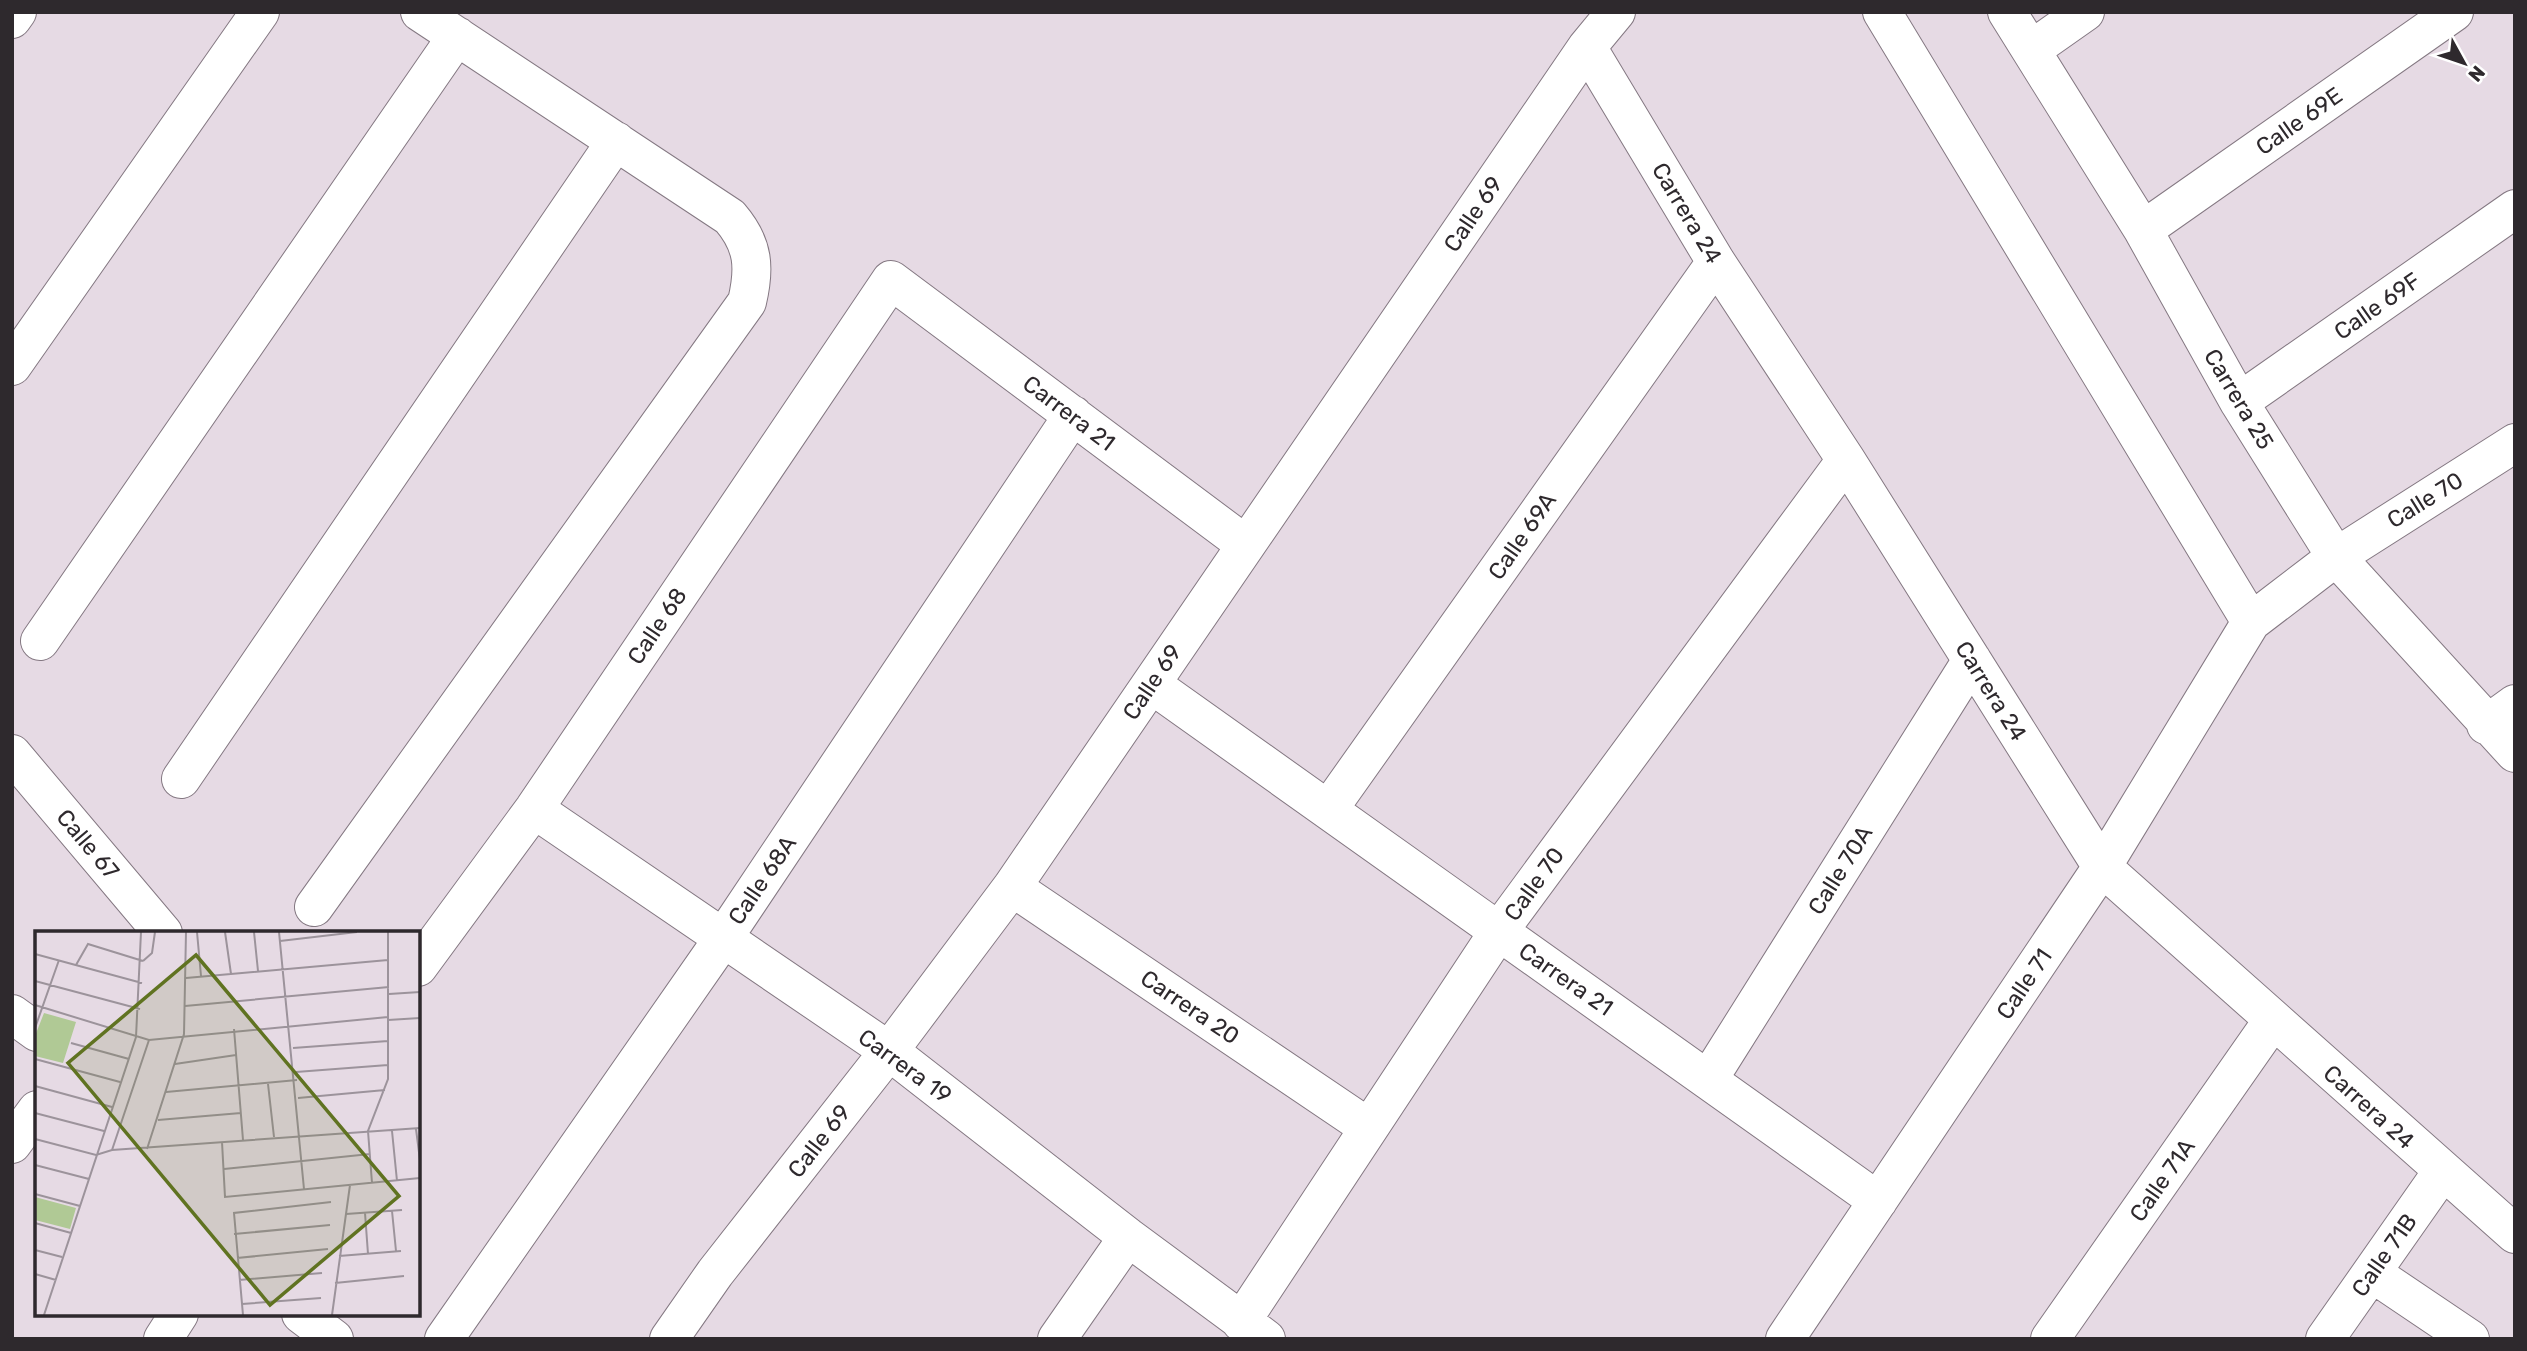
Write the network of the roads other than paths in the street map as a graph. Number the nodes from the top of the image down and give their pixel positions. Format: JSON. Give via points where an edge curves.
{"nodes":[{"id":1,"x":18,"y":12,"type":"edge"},
{"id":2,"x":260,"y":12,"type":"edge"},
{"id":3,"x":420,"y":12,"type":"edge"},
{"id":4,"x":1616,"y":12,"type":"edge"},
{"id":5,"x":1882,"y":12,"type":"edge"},
{"id":6,"x":2007,"y":12,"type":"edge"},
{"id":7,"x":2085,"y":12,"type":"edge"},
{"id":8,"x":2454,"y":12,"type":"edge"},
{"id":9,"x":12,"y":19,"type":"edge"},
{"id":10,"x":457,"y":36,"type":"junction"},
{"id":11,"x":1587,"y":47,"type":"junction"},
{"id":12,"x":2031,"y":50,"type":"junction"},
{"id":13,"x":616,"y":142,"type":"junction"},
{"id":14,"x":2515,"y":209,"type":"edge"},
{"id":15,"x":2143,"y":230,"type":"junction"},
{"id":16,"x":1716,"y":262,"type":"junction"},
{"id":17,"x":891,"y":280,"type":"joint"},
{"id":18,"x":12,"y":366,"type":"edge"},
{"id":19,"x":2239,"y":402,"type":"junction"},
{"id":20,"x":1073,"y":415,"type":"junction"},
{"id":21,"x":2515,"y":443,"type":"edge"},
{"id":22,"x":1846,"y":460,"type":"junction"},
{"id":23,"x":1246,"y":545,"type":"junction"},
{"id":24,"x":2336,"y":557,"type":"junction"},
{"id":25,"x":2251,"y":622,"type":"junction"},
{"id":26,"x":40,"y":641,"type":"dead end"},
{"id":27,"x":1972,"y":660,"type":"junction"},
{"id":28,"x":1151,"y":684,"type":"junction"},
{"id":29,"x":2500,"y":715,"type":"edge"},
{"id":30,"x":2515,"y":753,"type":"edge"},
{"id":31,"x":12,"y":754,"type":"edge"},
{"id":32,"x":181,"y":779,"type":"dead end"},
{"id":33,"x":534,"y":809,"type":"junction"},
{"id":34,"x":1328,"y":810,"type":"junction"},
{"id":35,"x":2102,"y":867,"type":"junction"},
{"id":36,"x":1012,"y":887,"type":"junction"},
{"id":37,"x":314,"y":907,"type":"dead end"},
{"id":38,"x":161,"y":931,"type":"edge"},
{"id":39,"x":1499,"y":932,"type":"junction"},
{"id":40,"x":722,"y":940,"type":"junction"},
{"id":41,"x":420,"y":964,"type":"edge"},
{"id":42,"x":12,"y":1014,"type":"edge"},
{"id":43,"x":2273,"y":1020,"type":"junction"},
{"id":44,"x":35,"y":1031,"type":"edge"},
{"id":45,"x":889,"y":1051,"type":"junction"},
{"id":46,"x":1708,"y":1080,"type":"junction"},
{"id":47,"x":35,"y":1113,"type":"edge"},
{"id":48,"x":1369,"y":1128,"type":"junction"},
{"id":49,"x":12,"y":1144,"type":"edge"},
{"id":50,"x":2442,"y":1172,"type":"junction"},
{"id":51,"x":1878,"y":1201,"type":"junction"},
{"id":52,"x":2515,"y":1234,"type":"edge"},
{"id":53,"x":1128,"y":1237,"type":"junction"},
{"id":54,"x":2372,"y":1273,"type":"junction"},
{"id":55,"x":178,"y":1316,"type":"edge"},
{"id":56,"x":304,"y":1316,"type":"edge"},
{"id":57,"x":1253,"y":1331,"type":"edge"},
{"id":58,"x":163,"y":1339,"type":"edge"},
{"id":59,"x":334,"y":1339,"type":"edge"},
{"id":60,"x":444,"y":1339,"type":"edge"},
{"id":61,"x":669,"y":1339,"type":"edge"},
{"id":62,"x":1057,"y":1339,"type":"edge"},
{"id":63,"x":1785,"y":1339,"type":"edge"},
{"id":64,"x":2050,"y":1339,"type":"edge"},
{"id":65,"x":2325,"y":1339,"type":"edge"},
{"id":66,"x":2470,"y":1339,"type":"edge"}],
"edges":[{"from":1,"to":9,"type":"street"},
{"from":2,"to":18,"type":"street"},
{"from":3,"to":10,"type":"street"},
{"from":4,"to":11,"type":"street","name":"Calle 69"},
{"from":5,"to":25,"type":"street"},
{"from":6,"to":12,"type":"street","name":"Carrera 25"},
{"from":7,"to":12,"type":"street"},
{"from":8,"to":15,"type":"street","name":"Calle 69E"},
{"from":10,"to":13,"type":"street"},
{"from":10,"to":26,"type":"street"},
{"from":11,"to":16,"type":"street","name":"Carrera 24"},
{"from":11,"to":23,"type":"street","name":"Calle 69"},
{"from":12,"to":15,"type":"street","name":"Carrera 25"},
{"from":13,"to":32,"type":"street"},
{"from":13,"to":37,"type":"street","via":[[730,217],[744,234],[753,276],[747,302]]},
{"from":14,"to":19,"type":"street","name":"Calle 69F"},
{"from":15,"to":19,"type":"street","name":"Carrera 25"},
{"from":16,"to":22,"type":"street","name":"Carrera 24"},
{"from":16,"to":34,"type":"street","name":"Calle 69A"},
{"from":17,"to":20,"type":"street","name":"Carrera 21"},
{"from":17,"to":33,"type":"street","name":"Calle 68"},
{"from":19,"to":24,"type":"street","name":"Carrera 25"},
{"from":20,"to":23,"type":"street","name":"Carrera 21"},
{"from":20,"to":40,"type":"street","name":"Calle 68A"},
{"from":21,"to":24,"type":"street","name":"Calle 70"},
{"from":22,"to":27,"type":"street","name":"Carrera 24"},
{"from":22,"to":39,"type":"street","name":"Calle 70"},
{"from":23,"to":28,"type":"street","name":"Calle 69"},
{"from":24,"to":25,"type":"street","name":"Calle 70"},
{"from":24,"to":29,"type":"street","name":"Carrera 25"},
{"from":25,"to":35,"type":"street","name":"Calle 71"},
{"from":27,"to":35,"type":"street","name":"Carrera 24"},
{"from":27,"to":46,"type":"street","name":"Calle 70A"},
{"from":28,"to":34,"type":"street","name":"Carrera 21"},
{"from":28,"to":36,"type":"street","name":"Calle 69"},
{"from":29,"to":30,"type":"street","name":"Carrera 25"},
{"from":31,"to":38,"type":"street","name":"Calle 67"},
{"from":33,"to":40,"type":"street","name":"Carrera 19"},
{"from":33,"to":41,"type":"street","name":"Calle 68"},
{"from":34,"to":39,"type":"street","name":"Carrera 21"},
{"from":35,"to":43,"type":"street","name":"Carrera 24"},
{"from":35,"to":51,"type":"street","name":"Calle 71"},
{"from":36,"to":45,"type":"street","name":"Calle 69"},
{"from":36,"to":48,"type":"street","name":"Carrera 20"},
{"from":39,"to":46,"type":"street","name":"Carrera 21"},
{"from":39,"to":48,"type":"street","name":"Calle 70"},
{"from":40,"to":45,"type":"street","name":"Carrera 19"},
{"from":40,"to":60,"type":"street","name":"Calle 68A"},
{"from":42,"to":44,"type":"street"},
{"from":43,"to":50,"type":"street","name":"Carrera 24"},
{"from":43,"to":64,"type":"street","name":"Calle 71A"},
{"from":45,"to":53,"type":"street","name":"Carrera 19"},
{"from":45,"to":61,"type":"street","name":"Calle 69","via":[[715,1273]]},
{"from":46,"to":51,"type":"street","name":"Carrera 21"},
{"from":47,"to":49,"type":"street"},
{"from":48,"to":57,"type":"street","name":"Calle 70"},
{"from":50,"to":52,"type":"street","name":"Carrera 24"},
{"from":50,"to":54,"type":"street","name":"Calle 71B"},
{"from":51,"to":63,"type":"street","name":"Calle 71"},
{"from":53,"to":57,"type":"street","name":"Carrera 19"},
{"from":53,"to":62,"type":"street"},
{"from":54,"to":65,"type":"street","name":"Calle 71B"},
{"from":54,"to":66,"type":"street"},
{"from":55,"to":58,"type":"street"},
{"from":56,"to":59,"type":"street"}]}
